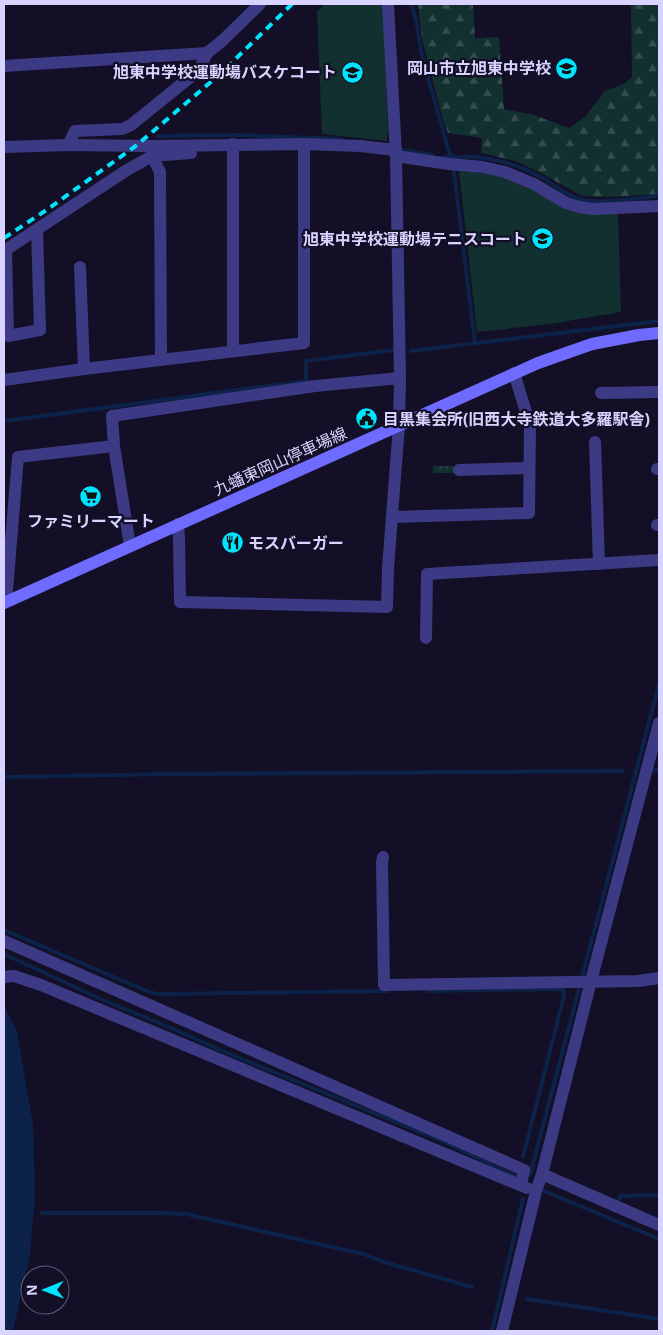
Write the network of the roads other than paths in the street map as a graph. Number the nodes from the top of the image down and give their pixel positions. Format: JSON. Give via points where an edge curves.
{"nodes":[{"id":1,"x":260,"y":4,"type":"edge"},
{"id":2,"x":388,"y":4,"type":"edge"},
{"id":3,"x":207,"y":53,"type":"junction"},
{"id":4,"x":4,"y":66,"type":"edge"},
{"id":5,"x":215,"y":144,"type":"junction"},
{"id":6,"x":233,"y":144,"type":"junction"},
{"id":7,"x":304,"y":144,"type":"junction"},
{"id":8,"x":68,"y":145,"type":"junction"},
{"id":9,"x":4,"y":147,"type":"edge"},
{"id":10,"x":396,"y":153,"type":"junction"},
{"id":11,"x":152,"y":156,"type":"junction"},
{"id":12,"x":659,"y":206,"type":"edge"},
{"id":13,"x":37,"y":230,"type":"junction"},
{"id":14,"x":5,"y":250,"type":"edge"},
{"id":15,"x":80,"y":267,"type":"dead end"},
{"id":16,"x":659,"y":333,"type":"edge"},
{"id":17,"x":233,"y":351,"type":"junction"},
{"id":18,"x":161,"y":360,"type":"junction"},
{"id":19,"x":84,"y":369,"type":"junction"},
{"id":20,"x":514,"y":373,"type":"junction"},
{"id":21,"x":400,"y":378,"type":"junction"},
{"id":22,"x":4,"y":380,"type":"edge"},
{"id":23,"x":659,"y":392,"type":"edge"},
{"id":24,"x":601,"y":393,"type":"dead end"},
{"id":25,"x":399,"y":425,"type":"junction"},
{"id":26,"x":596,"y":442,"type":"dead end"},
{"id":27,"x":114,"y":446,"type":"junction"},
{"id":28,"x":529,"y":468,"type":"junction"},
{"id":29,"x":459,"y":470,"type":"dead end"},
{"id":30,"x":392,"y":517,"type":"junction"},
{"id":31,"x":178,"y":524,"type":"junction"},
{"id":32,"x":130,"y":546,"type":"junction"},
{"id":33,"x":659,"y":560,"type":"edge"},
{"id":34,"x":599,"y":564,"type":"junction"},
{"id":35,"x":5,"y":603,"type":"edge"},
{"id":36,"x":426,"y":638,"type":"dead end"},
{"id":37,"x":659,"y":723,"type":"edge"},
{"id":38,"x":383,"y":857,"type":"dead end"},
{"id":39,"x":4,"y":941,"type":"edge"},
{"id":40,"x":4,"y":977,"type":"edge"},
{"id":41,"x":659,"y":978,"type":"edge"},
{"id":42,"x":584,"y":982,"type":"junction"},
{"id":43,"x":542,"y":1174,"type":"junction"},
{"id":44,"x":521,"y":1185,"type":"junction"},
{"id":45,"x":536,"y":1191,"type":"junction"},
{"id":46,"x":659,"y":1225,"type":"edge"},
{"id":47,"x":502,"y":1331,"type":"edge"}],
"edges":[{"from":1,"to":3,"type":"street"},
{"from":2,"to":10,"type":"street"},
{"from":3,"to":4,"type":"street"},
{"from":3,"to":8,"type":"street","via":[[199,70],[131,125],[75,131]]},
{"from":5,"to":6,"type":"street"},
{"from":5,"to":8,"type":"street"},
{"from":5,"to":11,"type":"street","via":[[195,152]]},
{"from":6,"to":7,"type":"street"},
{"from":6,"to":17,"type":"street"},
{"from":7,"to":10,"type":"street","via":[[360,146]]},
{"from":7,"to":17,"type":"street","via":[[304,342]]},
{"from":8,"to":9,"type":"street"},
{"from":10,"to":12,"type":"street","via":[[506,172],[579,207]]},
{"from":10,"to":21,"type":"street"},
{"from":11,"to":13,"type":"street"},
{"from":11,"to":18,"type":"street","via":[[160,172]]},
{"from":13,"to":14,"type":"street"},
{"from":13,"to":14,"type":"street","via":[[40,330],[8,336]]},
{"from":15,"to":19,"type":"street"},
{"from":16,"to":20,"type":"main road","name":"九蟠東岡山停車場線","via":[[592,344]]},
{"from":17,"to":18,"type":"street"},
{"from":18,"to":19,"type":"street"},
{"from":19,"to":22,"type":"street"},
{"from":20,"to":25,"type":"main road","name":"九蟠東岡山停車場線"},
{"from":20,"to":28,"type":"street","via":[[530,425]]},
{"from":21,"to":25,"type":"street"},
{"from":21,"to":27,"type":"street","via":[[315,386],[112,416]]},
{"from":23,"to":24,"type":"street"},
{"from":25,"to":30,"type":"street"},
{"from":25,"to":31,"type":"main road","name":"九蟠東岡山停車場線"},
{"from":26,"to":34,"type":"street"},
{"from":27,"to":32,"type":"street"},
{"from":27,"to":35,"type":"street","via":[[18,457]]},
{"from":28,"to":29,"type":"street"},
{"from":28,"to":30,"type":"street","via":[[529,513]]},
{"from":30,"to":31,"type":"street","via":[[387,607],[180,602]]},
{"from":31,"to":32,"type":"main road","name":"九蟠東岡山停車場線"},
{"from":32,"to":35,"type":"main road","name":"九蟠東岡山停車場線"},
{"from":33,"to":34,"type":"street"},
{"from":34,"to":36,"type":"street","via":[[427,574]]},
{"from":37,"to":42,"type":"street"},
{"from":38,"to":42,"type":"street","via":[[384,985]]},
{"from":39,"to":44,"type":"street","via":[[524,1170]]},
{"from":40,"to":44,"type":"street","via":[[14,976],[41,984]]},
{"from":41,"to":42,"type":"street"},
{"from":42,"to":43,"type":"street"},
{"from":43,"to":45,"type":"street"},
{"from":43,"to":46,"type":"street"},
{"from":44,"to":45,"type":"street"},
{"from":45,"to":47,"type":"street"}]}
